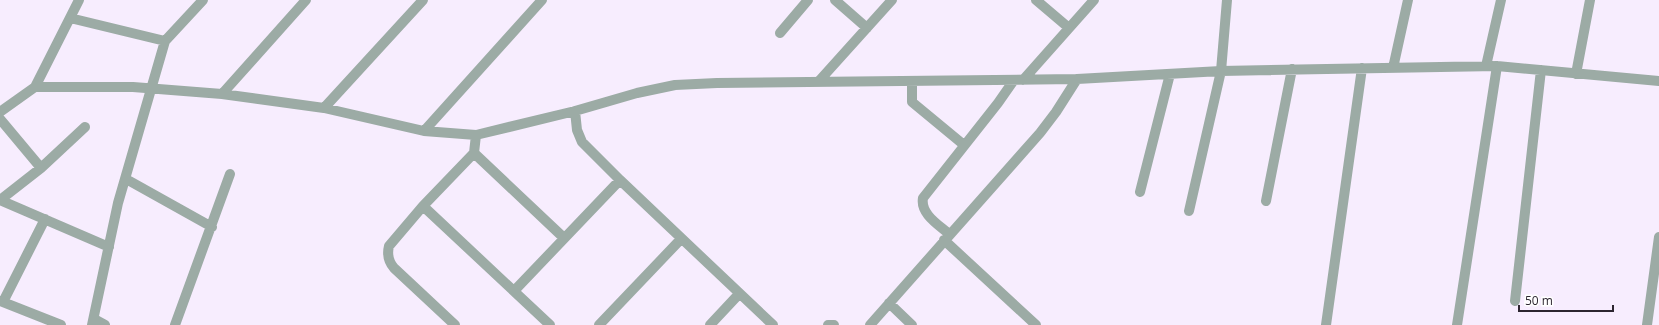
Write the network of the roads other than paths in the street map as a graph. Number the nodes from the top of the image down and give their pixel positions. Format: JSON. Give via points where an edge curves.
{"nodes":[{"id":1,"x":79,"y":0,"type":"edge"},
{"id":2,"x":202,"y":0,"type":"edge"},
{"id":3,"x":306,"y":0,"type":"edge"},
{"id":4,"x":423,"y":0,"type":"edge"},
{"id":5,"x":542,"y":0,"type":"edge"},
{"id":6,"x":808,"y":0,"type":"edge"},
{"id":7,"x":835,"y":0,"type":"edge"},
{"id":8,"x":892,"y":0,"type":"edge"},
{"id":9,"x":1036,"y":0,"type":"edge"},
{"id":10,"x":1094,"y":0,"type":"edge"},
{"id":11,"x":1227,"y":0,"type":"edge"},
{"id":12,"x":1408,"y":0,"type":"edge"},
{"id":13,"x":1501,"y":0,"type":"edge"},
{"id":14,"x":1590,"y":0,"type":"edge"},
{"id":15,"x":70,"y":18,"type":"junction"},
{"id":16,"x":867,"y":28,"type":"junction"},
{"id":17,"x":1069,"y":28,"type":"junction"},
{"id":18,"x":780,"y":33,"type":"dead end"},
{"id":19,"x":165,"y":41,"type":"junction"},
{"id":20,"x":1486,"y":66,"type":"junction"},
{"id":21,"x":1497,"y":66,"type":"junction"},
{"id":22,"x":1362,"y":68,"type":"junction"},
{"id":23,"x":1393,"y":68,"type":"junction"},
{"id":24,"x":1292,"y":69,"type":"junction"},
{"id":25,"x":1541,"y":70,"type":"junction"},
{"id":26,"x":1221,"y":71,"type":"junction"},
{"id":27,"x":1170,"y":74,"type":"junction"},
{"id":28,"x":1576,"y":74,"type":"junction"},
{"id":29,"x":1077,"y":79,"type":"junction"},
{"id":30,"x":1018,"y":80,"type":"junction"},
{"id":31,"x":819,"y":81,"type":"junction"},
{"id":32,"x":912,"y":81,"type":"junction"},
{"id":33,"x":1659,"y":81,"type":"edge"},
{"id":34,"x":35,"y":87,"type":"junction"},
{"id":35,"x":152,"y":88,"type":"junction"},
{"id":36,"x":222,"y":94,"type":"junction"},
{"id":37,"x":324,"y":108,"type":"junction"},
{"id":38,"x":575,"y":111,"type":"junction"},
{"id":39,"x":0,"y":112,"type":"edge"},
{"id":40,"x":0,"y":119,"type":"edge"},
{"id":41,"x":85,"y":127,"type":"dead end"},
{"id":42,"x":424,"y":131,"type":"junction"},
{"id":43,"x":476,"y":135,"type":"junction"},
{"id":44,"x":964,"y":146,"type":"junction"},
{"id":45,"x":474,"y":153,"type":"junction"},
{"id":46,"x":41,"y":168,"type":"junction"},
{"id":47,"x":230,"y":174,"type":"dead end"},
{"id":48,"x":126,"y":179,"type":"junction"},
{"id":49,"x":620,"y":180,"type":"junction"},
{"id":50,"x":1140,"y":192,"type":"dead end"},
{"id":51,"x":0,"y":200,"type":"edge"},
{"id":52,"x":1266,"y":201,"type":"dead end"},
{"id":53,"x":423,"y":206,"type":"junction"},
{"id":54,"x":1189,"y":211,"type":"dead end"},
{"id":55,"x":45,"y":219,"type":"junction"},
{"id":56,"x":212,"y":227,"type":"junction"},
{"id":57,"x":947,"y":237,"type":"junction"},
{"id":58,"x":1659,"y":237,"type":"edge"},
{"id":59,"x":564,"y":238,"type":"junction"},
{"id":60,"x":681,"y":239,"type":"junction"},
{"id":61,"x":109,"y":247,"type":"junction"},
{"id":62,"x":514,"y":291,"type":"junction"},
{"id":63,"x":739,"y":294,"type":"junction"},
{"id":64,"x":1,"y":301,"type":"edge"},
{"id":65,"x":1515,"y":301,"type":"dead end"},
{"id":66,"x":888,"y":303,"type":"junction"},
{"id":67,"x":93,"y":322,"type":"edge"},
{"id":68,"x":61,"y":325,"type":"edge"},
{"id":69,"x":105,"y":325,"type":"edge"},
{"id":70,"x":175,"y":325,"type":"edge"},
{"id":71,"x":455,"y":325,"type":"edge"},
{"id":72,"x":550,"y":325,"type":"edge"},
{"id":73,"x":599,"y":325,"type":"edge"},
{"id":74,"x":710,"y":325,"type":"edge"},
{"id":75,"x":773,"y":325,"type":"edge"},
{"id":76,"x":828,"y":325,"type":"edge"},
{"id":77,"x":834,"y":325,"type":"edge"},
{"id":78,"x":870,"y":325,"type":"edge"},
{"id":79,"x":912,"y":325,"type":"edge"},
{"id":80,"x":1036,"y":325,"type":"edge"},
{"id":81,"x":1326,"y":325,"type":"edge"},
{"id":82,"x":1456,"y":325,"type":"edge"},
{"id":83,"x":1647,"y":325,"type":"edge"}],
"edges":[{"from":1,"to":15,"type":"street"},
{"from":2,"to":19,"type":"street"},
{"from":3,"to":36,"type":"street"},
{"from":4,"to":37,"type":"street"},
{"from":5,"to":42,"type":"street"},
{"from":6,"to":18,"type":"street"},
{"from":7,"to":16,"type":"street"},
{"from":8,"to":16,"type":"street"},
{"from":9,"to":17,"type":"street"},
{"from":10,"to":17,"type":"street"},
{"from":11,"to":26,"type":"street"},
{"from":12,"to":23,"type":"street"},
{"from":13,"to":20,"type":"street"},
{"from":14,"to":28,"type":"street"},
{"from":15,"to":19,"type":"street"},
{"from":15,"to":34,"type":"street"},
{"from":16,"to":31,"type":"street"},
{"from":17,"to":30,"type":"street"},
{"from":19,"to":35,"type":"street"},
{"from":20,"to":21,"type":"street"},
{"from":20,"to":23,"type":"street"},
{"from":21,"to":25,"type":"street"},
{"from":21,"to":82,"type":"street"},
{"from":22,"to":23,"type":"street"},
{"from":22,"to":24,"type":"street"},
{"from":22,"to":81,"type":"street"},
{"from":24,"to":26,"type":"street"},
{"from":24,"to":52,"type":"street"},
{"from":25,"to":28,"type":"street"},
{"from":25,"to":65,"type":"street"},
{"from":26,"to":27,"type":"street"},
{"from":26,"to":54,"type":"street"},
{"from":27,"to":29,"type":"street"},
{"from":27,"to":50,"type":"street"},
{"from":28,"to":33,"type":"street"},
{"from":29,"to":30,"type":"street"},
{"from":29,"to":57,"type":"street","via":[[1064,102],[1040,133]]},
{"from":30,"to":32,"type":"street"},
{"from":30,"to":44,"type":"street"},
{"from":31,"to":32,"type":"street"},
{"from":31,"to":38,"type":"street","via":[[675,85],[637,92]]},
{"from":32,"to":44,"type":"street","via":[[912,102]]},
{"from":34,"to":35,"type":"street"},
{"from":34,"to":39,"type":"street"},
{"from":35,"to":36,"type":"street"},
{"from":35,"to":48,"type":"street"},
{"from":36,"to":37,"type":"street"},
{"from":37,"to":42,"type":"street"},
{"from":38,"to":43,"type":"street"},
{"from":38,"to":49,"type":"street","via":[[577,130],[582,142]]},
{"from":40,"to":46,"type":"street"},
{"from":41,"to":46,"type":"street"},
{"from":42,"to":43,"type":"street"},
{"from":43,"to":45,"type":"street"},
{"from":44,"to":57,"type":"street","via":[[932,185],[922,203],[927,214]]},
{"from":45,"to":53,"type":"street"},
{"from":45,"to":59,"type":"street"},
{"from":46,"to":51,"type":"street"},
{"from":47,"to":56,"type":"street"},
{"from":48,"to":56,"type":"street"},
{"from":48,"to":61,"type":"street"},
{"from":49,"to":59,"type":"street"},
{"from":49,"to":60,"type":"street"},
{"from":51,"to":55,"type":"street"},
{"from":53,"to":62,"type":"street"},
{"from":53,"to":71,"type":"street","via":[[389,246],[388,256],[394,268]]},
{"from":55,"to":61,"type":"street"},
{"from":55,"to":64,"type":"street"},
{"from":56,"to":70,"type":"street"},
{"from":57,"to":66,"type":"street"},
{"from":57,"to":80,"type":"street"},
{"from":58,"to":83,"type":"street"},
{"from":59,"to":62,"type":"street"},
{"from":60,"to":63,"type":"street"},
{"from":60,"to":73,"type":"street"},
{"from":61,"to":67,"type":"street"},
{"from":62,"to":72,"type":"street"},
{"from":63,"to":74,"type":"street"},
{"from":63,"to":75,"type":"street"},
{"from":64,"to":68,"type":"street"},
{"from":66,"to":78,"type":"street"},
{"from":66,"to":79,"type":"street"},
{"from":67,"to":69,"type":"street"},
{"from":76,"to":77,"type":"street"}]}
